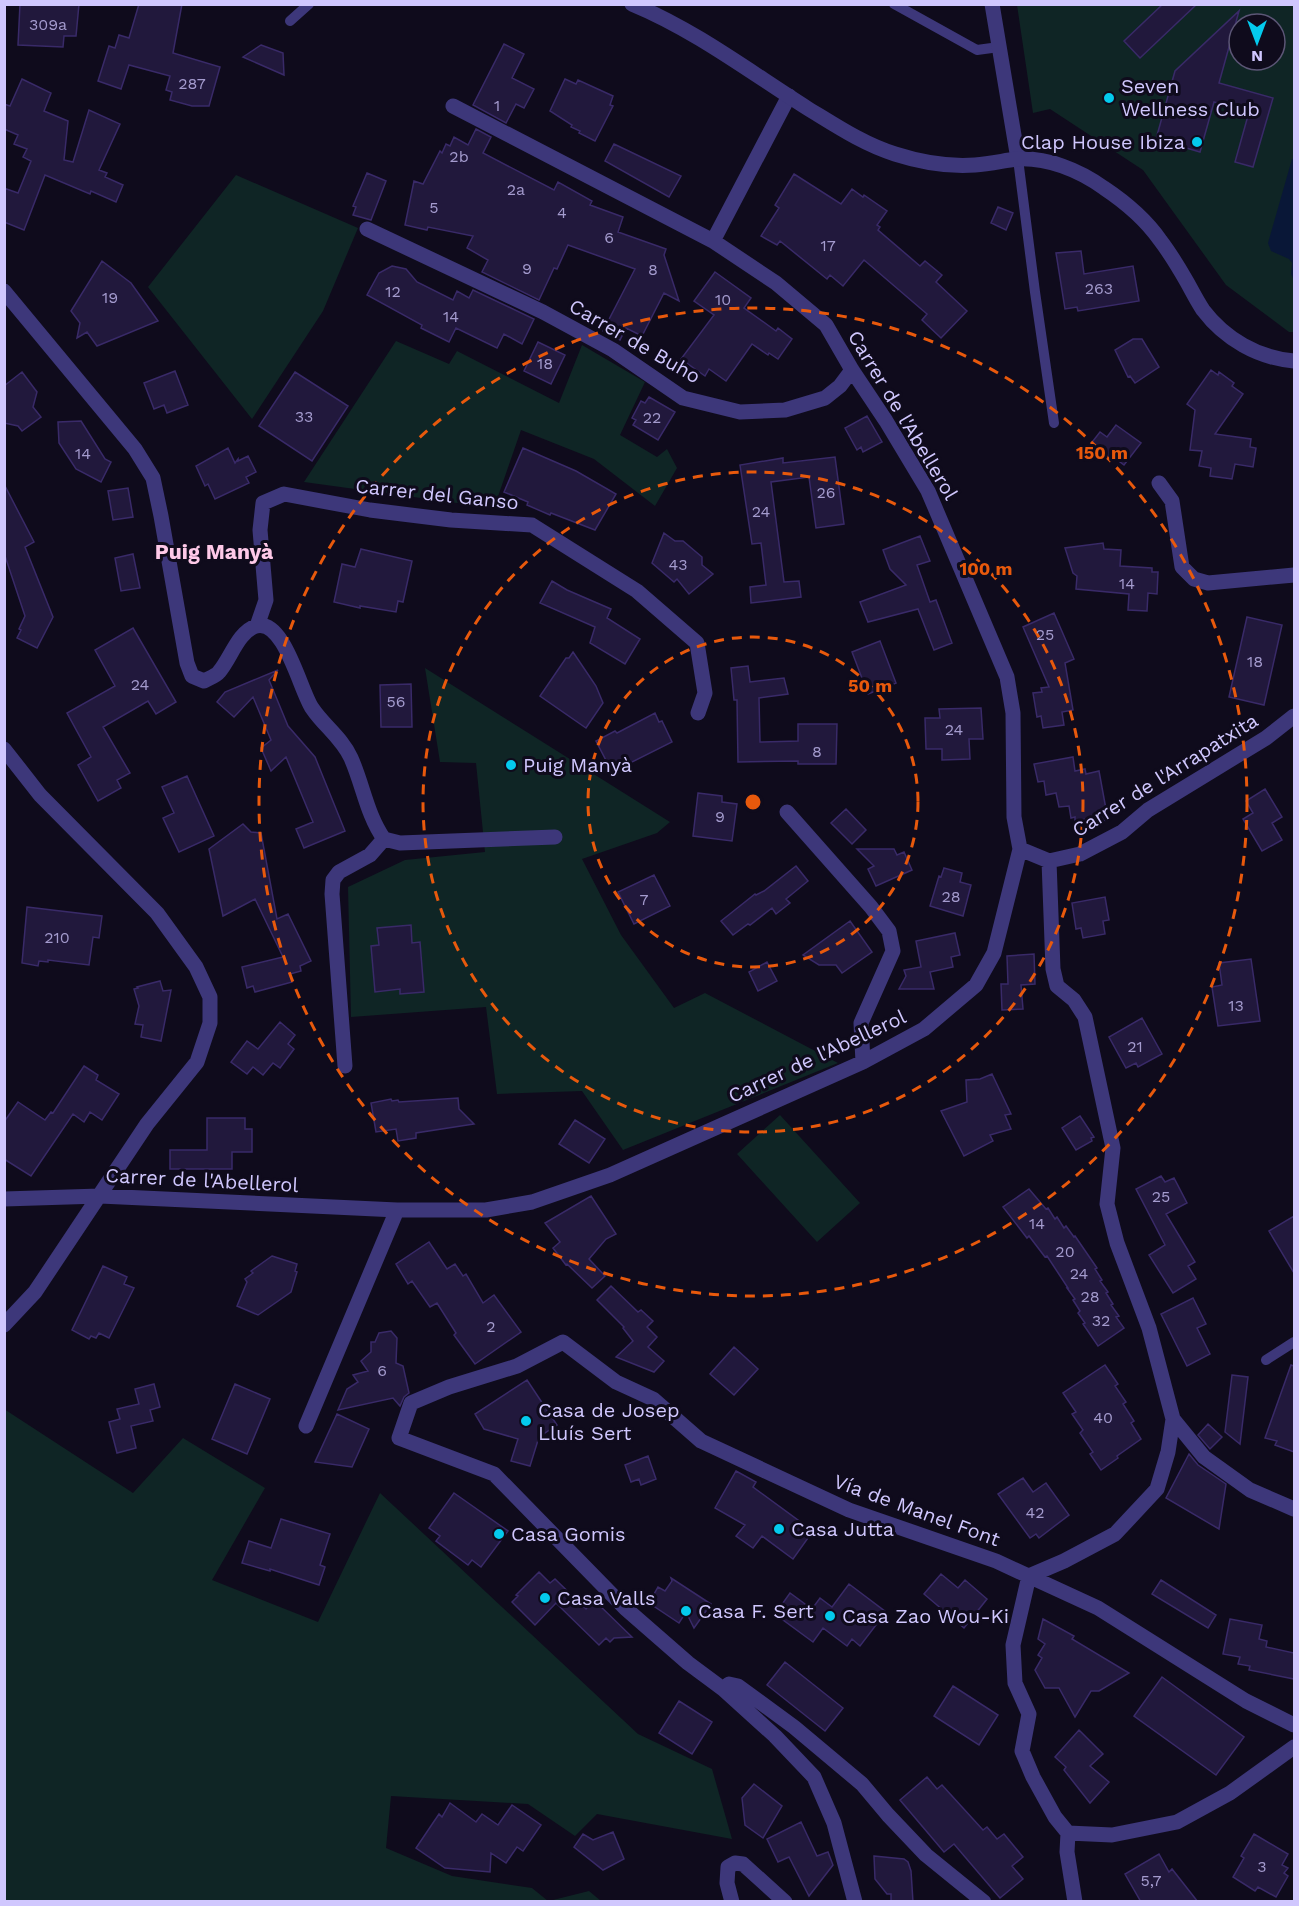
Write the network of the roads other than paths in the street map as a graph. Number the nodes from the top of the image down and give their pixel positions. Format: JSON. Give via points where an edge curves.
{"nodes":[{"id":1,"x":309,"y":4,"type":"edge"},
{"id":2,"x":632,"y":4,"type":"edge"},
{"id":3,"x":894,"y":4,"type":"edge"},
{"id":4,"x":992,"y":4,"type":"edge"},
{"id":5,"x":290,"y":21,"type":"dead end"},
{"id":6,"x":999,"y":47,"type":"junction"},
{"id":7,"x":789,"y":96,"type":"junction"},
{"id":8,"x":453,"y":106,"type":"dead end"},
{"id":9,"x":1018,"y":159,"type":"junction"},
{"id":10,"x":367,"y":229,"type":"dead end"},
{"id":11,"x":713,"y":241,"type":"junction"},
{"id":12,"x":4,"y":291,"type":"edge"},
{"id":13,"x":1294,"y":362,"type":"edge"},
{"id":14,"x":852,"y":370,"type":"junction"},
{"id":15,"x":1054,"y":423,"type":"dead end"},
{"id":16,"x":1159,"y":483,"type":"dead end"},
{"id":17,"x":1294,"y":575,"type":"edge"},
{"id":18,"x":257,"y":626,"type":"junction"},
{"id":19,"x":698,"y":713,"type":"dead end"},
{"id":20,"x":1294,"y":716,"type":"edge"},
{"id":21,"x":4,"y":749,"type":"edge"},
{"id":22,"x":787,"y":812,"type":"dead end"},
{"id":23,"x":555,"y":837,"type":"dead end"},
{"id":24,"x":384,"y":839,"type":"junction"},
{"id":25,"x":1020,"y":849,"type":"junction"},
{"id":26,"x":1049,"y":861,"type":"junction"},
{"id":27,"x":863,"y":1062,"type":"junction"},
{"id":28,"x":345,"y":1066,"type":"dead end"},
{"id":29,"x":100,"y":1196,"type":"junction"},
{"id":30,"x":4,"y":1199,"type":"edge"},
{"id":31,"x":397,"y":1210,"type":"junction"},
{"id":32,"x":4,"y":1325,"type":"edge"},
{"id":33,"x":1294,"y":1342,"type":"edge"},
{"id":34,"x":1266,"y":1360,"type":"dead end"},
{"id":35,"x":1173,"y":1419,"type":"junction"},
{"id":36,"x":306,"y":1426,"type":"dead end"},
{"id":37,"x":1294,"y":1509,"type":"edge"},
{"id":38,"x":1029,"y":1576,"type":"junction"},
{"id":39,"x":723,"y":1689,"type":"junction"},
{"id":40,"x":1294,"y":1725,"type":"edge"},
{"id":41,"x":1294,"y":1747,"type":"edge"},
{"id":42,"x":1068,"y":1833,"type":"junction"},
{"id":43,"x":732,"y":1902,"type":"edge"},
{"id":44,"x":785,"y":1902,"type":"edge"},
{"id":45,"x":855,"y":1902,"type":"edge"},
{"id":46,"x":984,"y":1902,"type":"edge"},
{"id":47,"x":1074,"y":1902,"type":"edge"}],
"edges":[{"from":1,"to":5,"type":"lane"},
{"from":2,"to":7,"type":"street","via":[[732,58]]},
{"from":3,"to":6,"type":"lane","via":[[977,50]]},
{"from":4,"to":6,"type":"street"},
{"from":6,"to":9,"type":"street"},
{"from":7,"to":9,"type":"street","via":[[852,136],[894,154],[939,165]]},
{"from":7,"to":11,"type":"street"},
{"from":8,"to":11,"type":"street","name":"Carrer de l'Abellerol"},
{"from":9,"to":13,"type":"street","via":[[1046,161],[1103,186],[1159,238],[1202,309],[1222,332],[1248,349]]},
{"from":9,"to":15,"type":"lane"},
{"from":10,"to":14,"type":"street","name":"Carrer de Buho","via":[[543,312],[613,350],[683,398],[740,412],[785,410],[825,398]]},
{"from":11,"to":14,"type":"street","name":"Carrer de l'Abellerol","via":[[776,283],[826,325]]},
{"from":12,"to":18,"type":"street","name":"Carrer del Ganso","via":[[135,449],[153,478],[192,676],[204,681],[218,674],[246,632]]},
{"from":14,"to":25,"type":"street","name":"Carrer de l'Abellerol","via":[[928,491],[1007,677],[1013,713],[1014,817]]},
{"from":16,"to":17,"type":"street","via":[[1172,501],[1182,567],[1194,579],[1208,583]]},
{"from":18,"to":19,"type":"street","name":"Carrer del Ganso","via":[[266,600],[260,530],[264,503],[284,494],[370,510],[532,525],[637,591],[697,643],[705,693]]},
{"from":18,"to":24,"type":"street","via":[[270,627],[280,637],[312,708],[343,742]]},
{"from":20,"to":26,"type":"street","name":"Carrer de l'Arrapatxita","via":[[1266,738],[1148,810],[1122,832],[1080,854]]},
{"from":21,"to":29,"type":"street","via":[[40,795],[157,913],[196,967],[210,998],[210,1023],[197,1062],[147,1125]]},
{"from":22,"to":27,"type":"street","via":[[889,931],[893,951],[861,1023]]},
{"from":23,"to":24,"type":"street","via":[[400,843]]},
{"from":24,"to":28,"type":"street","via":[[370,855],[339,872],[333,880]]},
{"from":25,"to":26,"type":"street"},
{"from":25,"to":27,"type":"street","name":"Carrer de l'Abellerol","via":[[994,953],[976,985],[924,1029]]},
{"from":26,"to":35,"type":"street","via":[[1053,969],[1057,986],[1074,1000],[1085,1017],[1113,1148],[1107,1204],[1149,1328]]},
{"from":27,"to":31,"type":"street","name":"Carrer de l'Abellerol","via":[[610,1175],[532,1202],[486,1210]]},
{"from":29,"to":30,"type":"street","name":"Carrer de l'Abellerol"},
{"from":29,"to":31,"type":"street","name":"Carrer de l'Abellerol"},
{"from":29,"to":32,"type":"street","via":[[35,1292]]},
{"from":31,"to":36,"type":"street"},
{"from":33,"to":34,"type":"lane"},
{"from":35,"to":37,"type":"street","via":[[1203,1457],[1250,1490]]},
{"from":35,"to":38,"type":"street","via":[[1157,1489],[1115,1534]]},
{"from":38,"to":39,"type":"street","name":"Vía de Manel Font","via":[[849,1510],[702,1441],[653,1399],[616,1382],[563,1342],[516,1366],[449,1386],[411,1403],[399,1438],[495,1474],[625,1608]]},
{"from":38,"to":40,"type":"street","name":"Vía de Manel Font","via":[[1098,1608],[1246,1701]]},
{"from":38,"to":42,"type":"street","via":[[1013,1645],[1015,1683],[1029,1714],[1022,1751],[1055,1817]]},
{"from":39,"to":45,"type":"street","via":[[814,1777],[834,1823]]},
{"from":39,"to":46,"type":"street","via":[[729,1684],[738,1686],[794,1727],[862,1784],[926,1855]]},
{"from":41,"to":42,"type":"street","via":[[1230,1793],[1177,1822],[1112,1835]]},
{"from":42,"to":47,"type":"street","via":[[1066,1852]]},
{"from":43,"to":44,"type":"street","via":[[728,1867],[735,1863],[743,1864]]}]}
